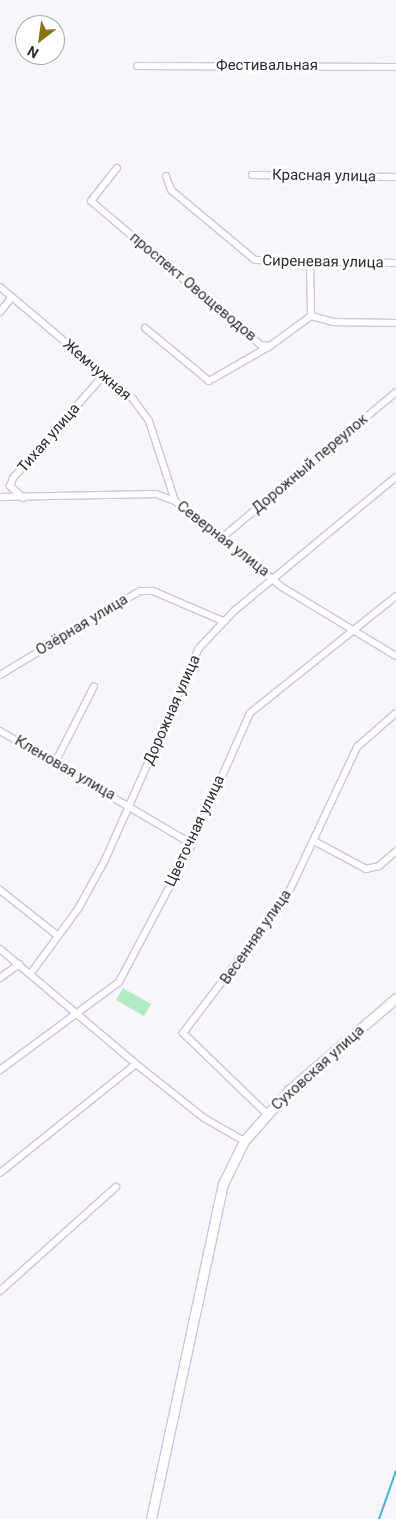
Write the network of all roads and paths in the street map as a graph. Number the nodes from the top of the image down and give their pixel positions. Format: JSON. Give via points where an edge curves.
{"nodes":[{"id":1,"x":137,"y":66,"type":"dead end"},
{"id":2,"x":396,"y":67,"type":"edge"},
{"id":3,"x":117,"y":168,"type":"dead end"},
{"id":4,"x":252,"y":175,"type":"dead end"},
{"id":5,"x":166,"y":176,"type":"dead end"},
{"id":6,"x":396,"y":177,"type":"edge"},
{"id":7,"x":310,"y":262,"type":"junction"},
{"id":8,"x":396,"y":263,"type":"edge"},
{"id":9,"x":0,"y":287,"type":"edge"},
{"id":10,"x":12,"y":297,"type":"junction"},
{"id":11,"x":0,"y":312,"type":"edge"},
{"id":12,"x":311,"y":316,"type":"junction"},
{"id":13,"x":396,"y":323,"type":"edge"},
{"id":14,"x":145,"y":328,"type":"dead end"},
{"id":15,"x":270,"y":346,"type":"junction"},
{"id":16,"x":103,"y":376,"type":"junction"},
{"id":17,"x":396,"y":392,"type":"edge"},
{"id":18,"x":396,"y":477,"type":"edge"},
{"id":19,"x":0,"y":497,"type":"edge"},
{"id":20,"x":24,"y":499,"type":"junction"},
{"id":21,"x":175,"y":501,"type":"junction"},
{"id":22,"x":224,"y":536,"type":"junction"},
{"id":23,"x":275,"y":580,"type":"junction"},
{"id":24,"x":396,"y":596,"type":"edge"},
{"id":25,"x":223,"y":621,"type":"junction"},
{"id":26,"x":355,"y":632,"type":"junction"},
{"id":27,"x":396,"y":656,"type":"edge"},
{"id":28,"x":0,"y":675,"type":"edge"},
{"id":29,"x":94,"y":686,"type":"dead end"},
{"id":30,"x":396,"y":713,"type":"edge"},
{"id":31,"x":0,"y":731,"type":"edge"},
{"id":32,"x":54,"y":763,"type":"junction"},
{"id":33,"x":130,"y":805,"type":"junction"},
{"id":34,"x":314,"y":841,"type":"junction"},
{"id":35,"x":192,"y":844,"type":"junction"},
{"id":36,"x":396,"y":851,"type":"edge"},
{"id":37,"x":0,"y":890,"type":"edge"},
{"id":38,"x":58,"y":936,"type":"junction"},
{"id":39,"x":0,"y":949,"type":"edge"},
{"id":40,"x":19,"y":964,"type":"junction"},
{"id":41,"x":31,"y":973,"type":"junction"},
{"id":42,"x":0,"y":978,"type":"edge"},
{"id":43,"x":396,"y":998,"type":"edge"},
{"id":44,"x":76,"y":1012,"type":"junction"},
{"id":45,"x":136,"y":1064,"type":"junction"},
{"id":46,"x":0,"y":1070,"type":"edge"},
{"id":47,"x":267,"y":1114,"type":"junction"},
{"id":48,"x":244,"y":1141,"type":"junction"},
{"id":49,"x":0,"y":1173,"type":"edge"},
{"id":50,"x":116,"y":1187,"type":"dead end"},
{"id":51,"x":0,"y":1291,"type":"edge"},
{"id":52,"x":151,"y":1519,"type":"edge"}],
"edges":[{"from":1,"to":2,"type":"street","name":"Фестивальная"},
{"from":3,"to":15,"type":"street","name":"проспект Овощеводов","via":[[91,201],[262,345]]},
{"from":4,"to":6,"type":"street","name":"Красная улица"},
{"from":5,"to":7,"type":"street","name":"Сиреневая улица","via":[[171,190],[255,260]]},
{"from":7,"to":8,"type":"street","name":"Сиреневая улица"},
{"from":7,"to":12,"type":"street"},
{"from":9,"to":10,"type":"street","name":"Жемчужная"},
{"from":10,"to":11,"type":"street"},
{"from":10,"to":16,"type":"street","name":"Жемчужная"},
{"from":12,"to":13,"type":"street","via":[[333,322]]},
{"from":12,"to":15,"type":"street","name":"проспект Овощеводов"},
{"from":14,"to":15,"type":"street","via":[[209,381]]},
{"from":16,"to":20,"type":"street","name":"Тихая улица","via":[[13,478],[10,486]]},
{"from":16,"to":21,"type":"street","name":"Жемчужная","via":[[133,399],[150,422]]},
{"from":17,"to":22,"type":"street","name":"Дорожный переулок"},
{"from":18,"to":23,"type":"street","name":"Дорожная улица"},
{"from":19,"to":20,"type":"street","name":"Северная улица"},
{"from":20,"to":21,"type":"street","name":"Северная улица","via":[[156,494]]},
{"from":21,"to":22,"type":"street","name":"Северная улица"},
{"from":22,"to":23,"type":"street","name":"Северная улица"},
{"from":23,"to":25,"type":"street","name":"Дорожная улица"},
{"from":23,"to":26,"type":"street","name":"Северная улица"},
{"from":24,"to":26,"type":"street","name":"Цветочная улица"},
{"from":25,"to":28,"type":"street","name":"Озёрная улица","via":[[153,591],[140,591]]},
{"from":25,"to":33,"type":"street","name":"Дорожная улица","via":[[199,648]]},
{"from":26,"to":27,"type":"street","name":"Северная улица"},
{"from":26,"to":35,"type":"street","name":"Цветочная улица","via":[[250,713]]},
{"from":29,"to":32,"type":"street"},
{"from":30,"to":34,"type":"street","name":"Весенняя улица","via":[[357,747]]},
{"from":31,"to":32,"type":"street","name":"Кленовая улица"},
{"from":32,"to":33,"type":"street","name":"Кленовая улица"},
{"from":33,"to":35,"type":"street","name":"Кленовая улица"},
{"from":33,"to":38,"type":"street","name":"Дорожная улица","via":[[105,860]]},
{"from":34,"to":36,"type":"street","via":[[366,869],[379,866]]},
{"from":34,"to":47,"type":"street","name":"Весенняя улица","via":[[287,896],[183,1034]]},
{"from":35,"to":44,"type":"street","name":"Цветочная улица","via":[[119,982]]},
{"from":37,"to":38,"type":"street"},
{"from":38,"to":41,"type":"street","name":"Дорожная улица"},
{"from":39,"to":40,"type":"street"},
{"from":40,"to":41,"type":"street"},
{"from":40,"to":42,"type":"street"},
{"from":41,"to":44,"type":"street"},
{"from":43,"to":47,"type":"street","name":"Суховская улица"},
{"from":44,"to":45,"type":"street"},
{"from":44,"to":46,"type":"street","name":"Цветочная улица"},
{"from":45,"to":48,"type":"street","via":[[204,1118]]},
{"from":45,"to":49,"type":"street"},
{"from":47,"to":48,"type":"street","name":"Суховская улица"},
{"from":48,"to":52,"type":"street","name":"Суховская улица","via":[[217,1200]]},
{"from":50,"to":51,"type":"street"}]}
